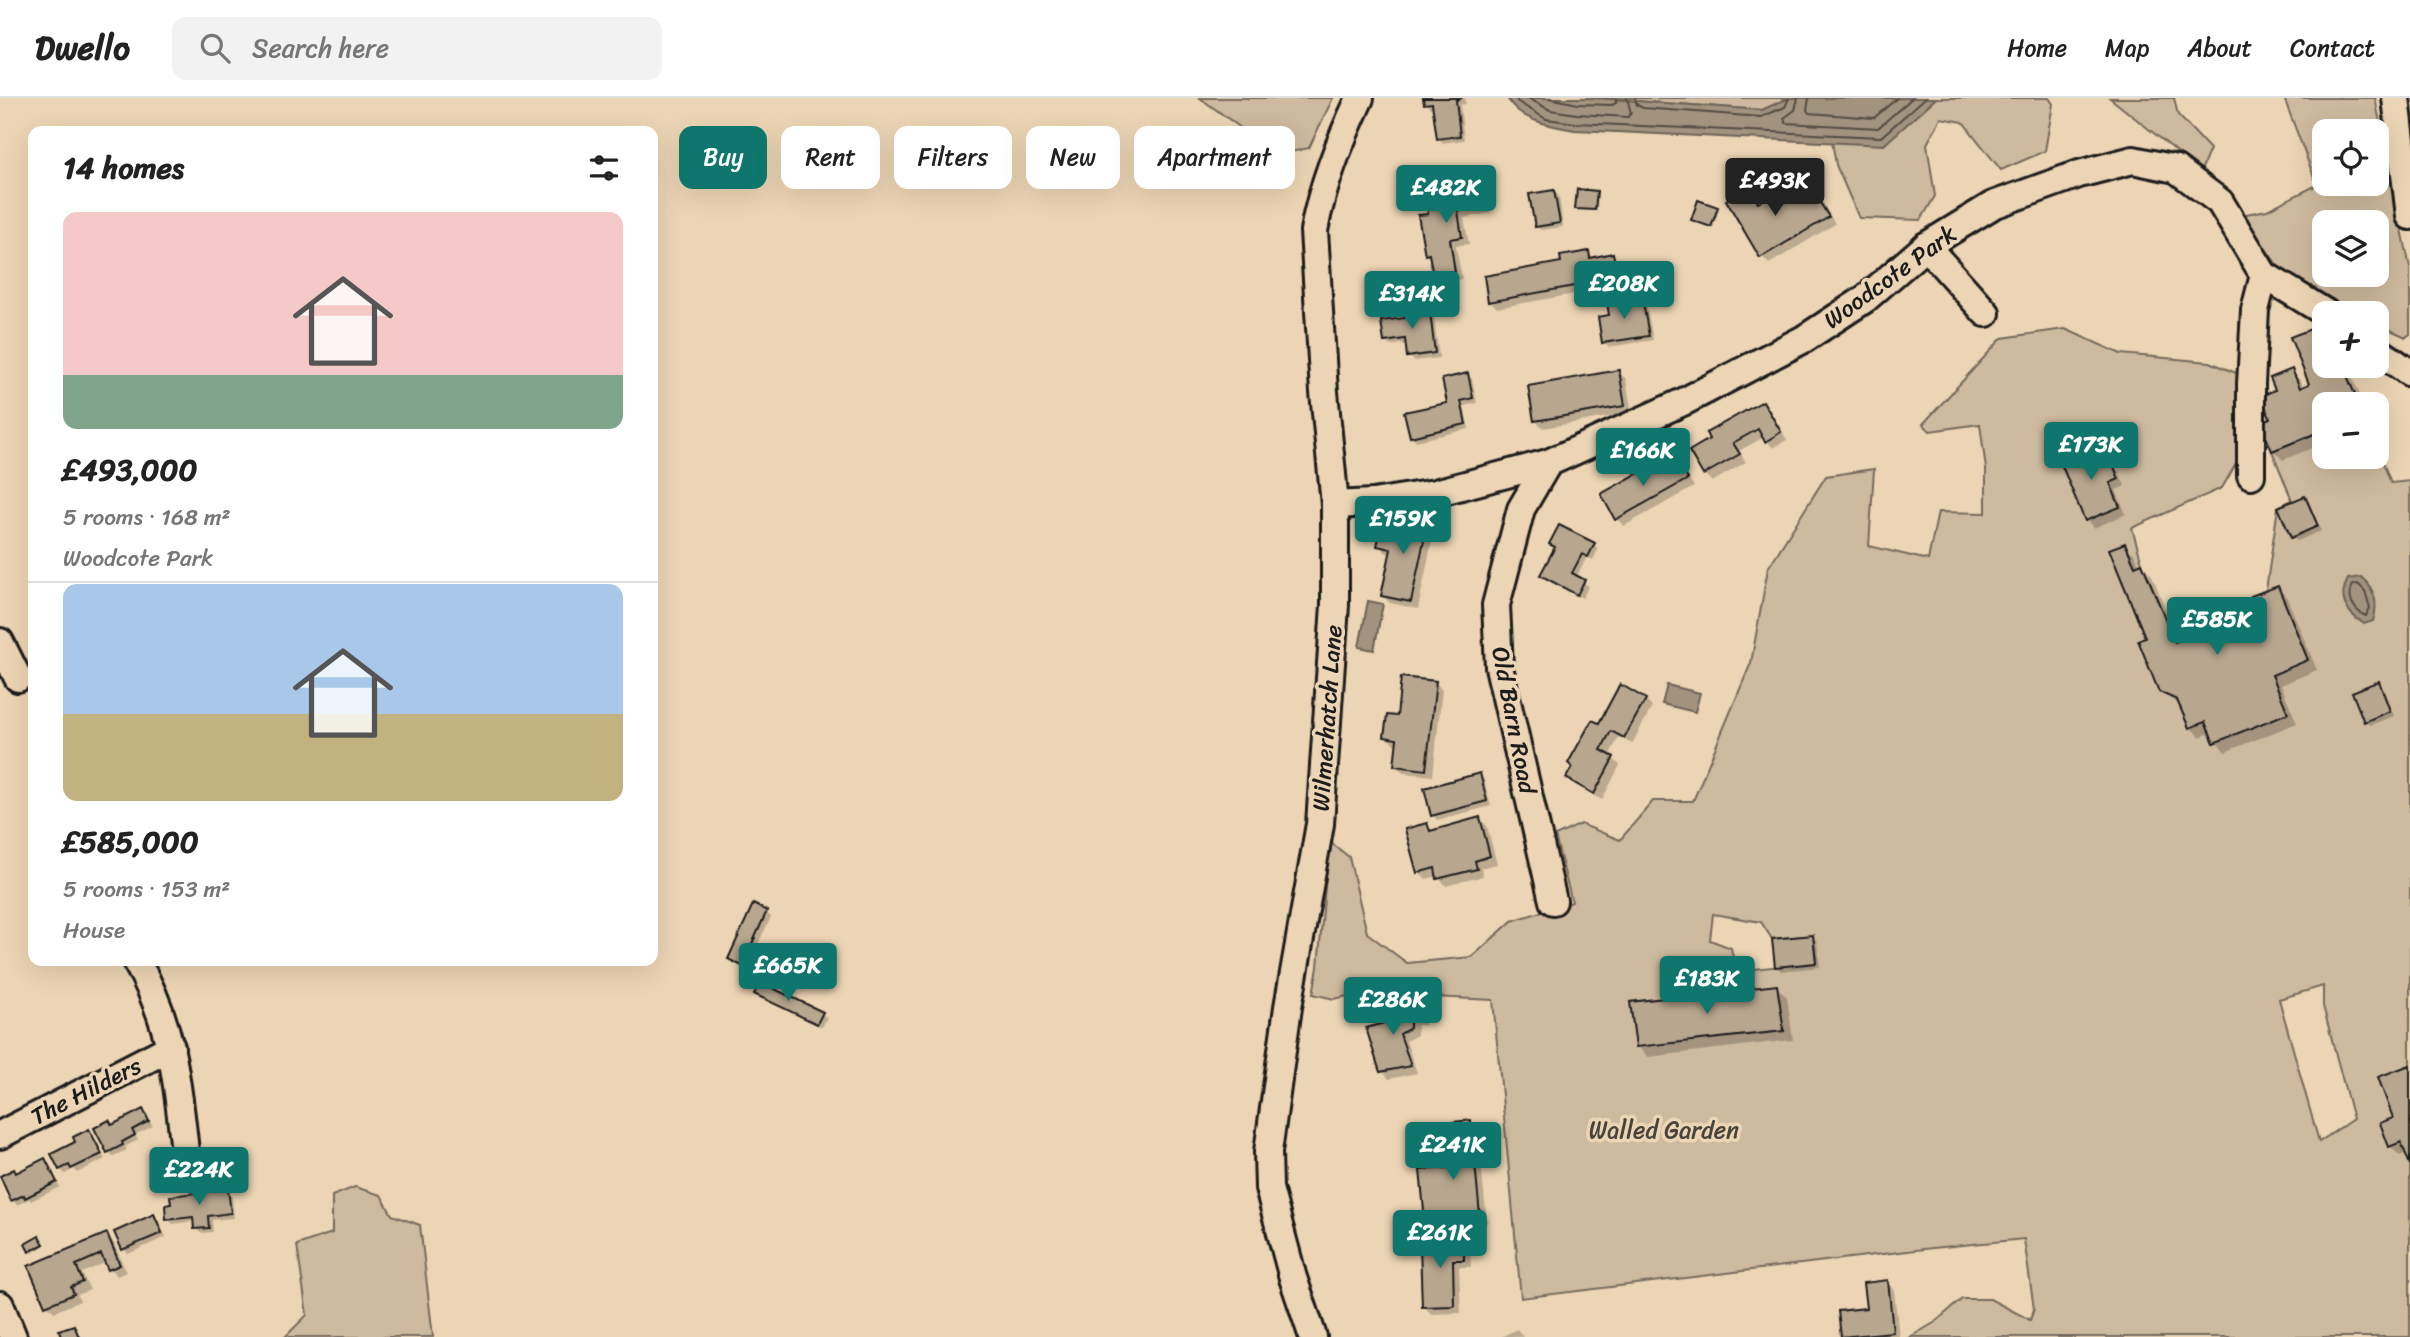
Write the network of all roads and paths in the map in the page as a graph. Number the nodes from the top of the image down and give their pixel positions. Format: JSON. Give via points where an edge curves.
{"nodes":[{"id":1,"x":1360,"y":98,"type":"edge"},
{"id":2,"x":2396,"y":98,"type":"edge"},
{"id":3,"x":2410,"y":216,"type":"edge"},
{"id":4,"x":1926,"y":246,"type":"junction"},
{"id":5,"x":2264,"y":275,"type":"junction"},
{"id":6,"x":2312,"y":304,"type":"edge"},
{"id":7,"x":1986,"y":313,"type":"dead end"},
{"id":8,"x":2389,"y":358,"type":"edge"},
{"id":9,"x":2410,"y":373,"type":"edge"},
{"id":10,"x":1548,"y":463,"type":"junction"},
{"id":11,"x":2251,"y":475,"type":"dead end"},
{"id":12,"x":1335,"y":505,"type":"junction"},
{"id":13,"x":0,"y":642,"type":"edge"},
{"id":14,"x":18,"y":678,"type":"dead end"},
{"id":15,"x":1553,"y":901,"type":"dead end"},
{"id":16,"x":138,"y":966,"type":"edge"},
{"id":17,"x":172,"y":1047,"type":"junction"},
{"id":18,"x":0,"y":1135,"type":"edge"},
{"id":19,"x":186,"y":1161,"type":"dead end"},
{"id":20,"x":0,"y":1305,"type":"edge"},
{"id":21,"x":13,"y":1337,"type":"edge"},
{"id":22,"x":1313,"y":1337,"type":"edge"}],
"edges":[{"from":1,"to":12,"type":"street","name":"Wilmerhatch Lane","via":[[1318,205],[1314,231]]},
{"from":2,"to":3,"type":"street"},
{"from":4,"to":5,"type":"street","name":"Woodcote Park","via":[[1993,205],[2133,160],[2176,169],[2220,202]]},
{"from":4,"to":7,"type":"street"},
{"from":4,"to":10,"type":"street","name":"Woodcote Park","via":[[1865,299],[1804,339],[1685,401]]},
{"from":5,"to":6,"type":"street"},
{"from":5,"to":11,"type":"street","via":[[2255,310]]},
{"from":8,"to":9,"type":"street"},
{"from":10,"to":12,"type":"street","via":[[1435,493]]},
{"from":10,"to":15,"type":"street","name":"Old Barn Road","via":[[1521,509],[1496,605],[1499,667]]},
{"from":12,"to":22,"type":"street","name":"Wilmerhatch Lane","via":[[1335,605],[1320,824],[1268,1152],[1269,1188]]},
{"from":13,"to":14,"type":"street"},
{"from":16,"to":17,"type":"street","name":"The Hilders"},
{"from":17,"to":18,"type":"street","name":"The Hilders"},
{"from":17,"to":19,"type":"street","name":"The Hilders"},
{"from":20,"to":21,"type":"street"}]}
